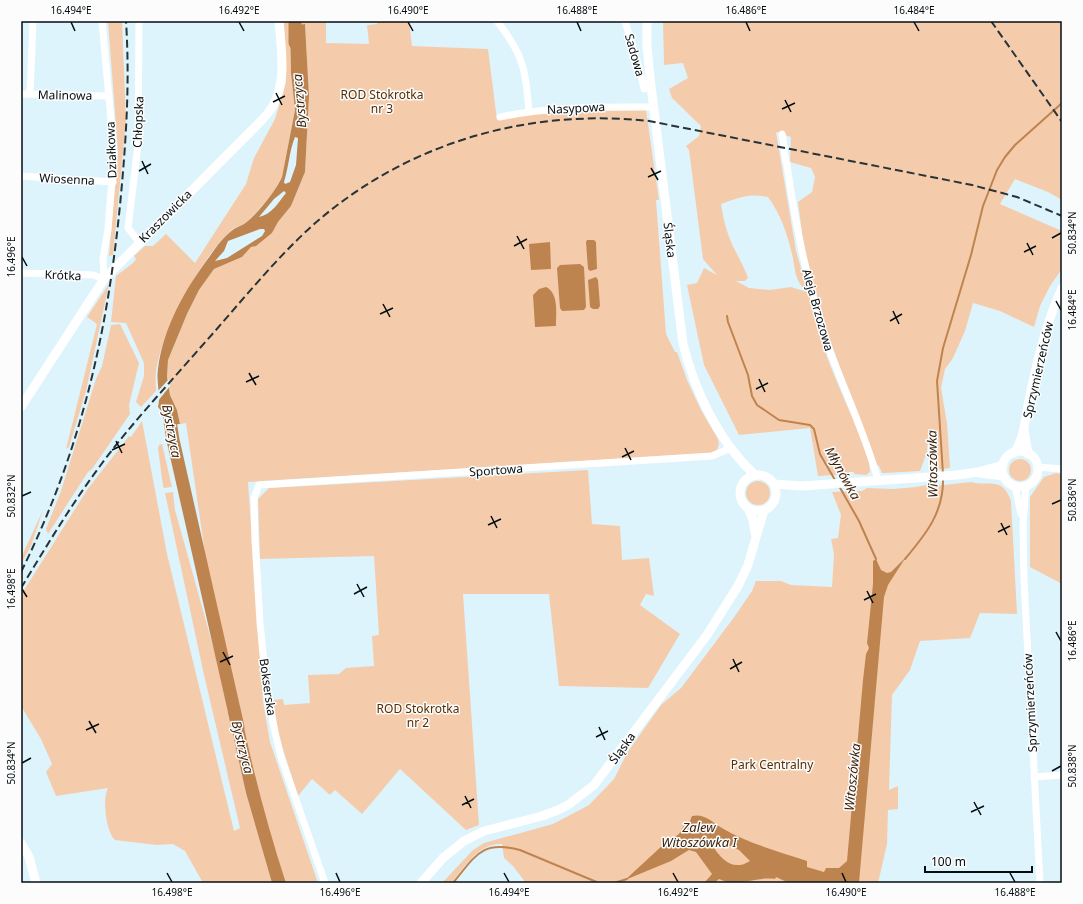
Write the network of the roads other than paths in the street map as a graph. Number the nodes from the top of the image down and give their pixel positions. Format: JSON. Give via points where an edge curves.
{"nodes":[{"id":1,"x":33,"y":21,"type":"edge"},
{"id":2,"x":102,"y":21,"type":"edge"},
{"id":3,"x":139,"y":21,"type":"edge"},
{"id":4,"x":279,"y":21,"type":"edge"},
{"id":5,"x":497,"y":21,"type":"edge"},
{"id":6,"x":625,"y":21,"type":"edge"},
{"id":7,"x":647,"y":21,"type":"edge"},
{"id":8,"x":644,"y":90,"type":"dead end"},
{"id":9,"x":21,"y":94,"type":"edge"},
{"id":10,"x":30,"y":94,"type":"junction"},
{"id":11,"x":109,"y":96,"type":"junction"},
{"id":12,"x":654,"y":107,"type":"junction"},
{"id":13,"x":529,"y":111,"type":"junction"},
{"id":14,"x":500,"y":117,"type":"dead end"},
{"id":15,"x":782,"y":134,"type":"dead end"},
{"id":16,"x":21,"y":176,"type":"edge"},
{"id":17,"x":113,"y":182,"type":"junction"},
{"id":18,"x":139,"y":242,"type":"junction"},
{"id":19,"x":21,"y":273,"type":"edge"},
{"id":20,"x":104,"y":279,"type":"junction"},
{"id":21,"x":1062,"y":289,"type":"edge"},
{"id":22,"x":21,"y":407,"type":"edge"},
{"id":23,"x":1024,"y":430,"type":"junction"},
{"id":24,"x":731,"y":448,"type":"junction"},
{"id":25,"x":1014,"y":453,"type":"junction"},
{"id":26,"x":1028,"y":454,"type":"junction"},
{"id":27,"x":1003,"y":465,"type":"junction"},
{"id":28,"x":1038,"y":467,"type":"junction"},
{"id":29,"x":1062,"y":469,"type":"edge"},
{"id":30,"x":978,"y":472,"type":"junction"},
{"id":31,"x":755,"y":475,"type":"junction"},
{"id":32,"x":1004,"y":476,"type":"junction"},
{"id":33,"x":878,"y":480,"type":"junction"},
{"id":34,"x":744,"y":482,"type":"junction"},
{"id":35,"x":774,"y":484,"type":"junction"},
{"id":36,"x":259,"y":485,"type":"joint"},
{"id":37,"x":802,"y":486,"type":"junction"},
{"id":38,"x":1015,"y":486,"type":"junction"},
{"id":39,"x":1026,"y":486,"type":"junction"},
{"id":40,"x":775,"y":498,"type":"junction"},
{"id":41,"x":748,"y":508,"type":"junction"},
{"id":42,"x":764,"y":510,"type":"junction"},
{"id":43,"x":1023,"y":524,"type":"junction"},
{"id":44,"x":755,"y":538,"type":"junction"},
{"id":45,"x":1062,"y":776,"type":"edge"},
{"id":46,"x":1034,"y":777,"type":"junction"},
{"id":47,"x":21,"y":844,"type":"edge"},
{"id":48,"x":36,"y":883,"type":"edge"},
{"id":49,"x":325,"y":883,"type":"edge"},
{"id":50,"x":421,"y":883,"type":"edge"},
{"id":51,"x":1040,"y":883,"type":"edge"}],
"edges":[{"from":1,"to":10,"type":"street"},
{"from":2,"to":11,"type":"street","name":"Działkowa"},
{"from":3,"to":18,"type":"street","name":"Chłopska","via":[[138,145],[128,228]]},
{"from":4,"to":18,"type":"street","name":"Kraszowicka","via":[[282,76],[279,92],[272,107]]},
{"from":5,"to":13,"type":"street","via":[[521,57],[526,73]]},
{"from":6,"to":8,"type":"street","name":"Sadowa"},
{"from":7,"to":12,"type":"street","name":"Śląska","via":[[647,47]]},
{"from":9,"to":10,"type":"street","name":"Malinowa"},
{"from":10,"to":11,"type":"street","name":"Malinowa"},
{"from":11,"to":17,"type":"street","name":"Działkowa","via":[[114,154]]},
{"from":12,"to":13,"type":"street","name":"Nasypowa","via":[[592,106]]},
{"from":12,"to":24,"type":"street","name":"Śląska","via":[[683,344],[705,405]]},
{"from":13,"to":14,"type":"street","name":"Nasypowa"},
{"from":15,"to":33,"type":"street","name":"Aleja Brzozowa","via":[[783,153],[801,248],[824,334],[870,452]]},
{"from":16,"to":17,"type":"street","name":"Wiosenna"},
{"from":17,"to":20,"type":"street","name":"Działkowa","via":[[103,258]]},
{"from":18,"to":20,"type":"street","name":"Kraszowicka"},
{"from":19,"to":20,"type":"street","name":"Krótka","via":[[93,276]]},
{"from":20,"to":22,"type":"street","name":"Kraszowicka"},
{"from":21,"to":23,"type":"street","name":"Sprzymierzeńców","via":[[1053,307],[1028,402]]},
{"from":23,"to":25,"type":"street","name":"Sprzymierzeńców"},
{"from":23,"to":26,"type":"street","name":"Sprzymierzeńców"},
{"from":24,"to":31,"type":"street","name":"Śląska"},
{"from":24,"to":34,"type":"street","name":"Śląska"},
{"from":24,"to":36,"type":"street","name":"Sportowa","via":[[712,456]]},
{"from":25,"to":26,"type":"street"},
{"from":25,"to":27,"type":"street"},
{"from":26,"to":28,"type":"street"},
{"from":27,"to":30,"type":"street"},
{"from":27,"to":32,"type":"street"},
{"from":28,"to":29,"type":"street"},
{"from":28,"to":39,"type":"street","via":[[1035,479]]},
{"from":30,"to":32,"type":"street"},
{"from":30,"to":33,"type":"street"},
{"from":31,"to":34,"type":"street"},
{"from":31,"to":35,"type":"street","via":[[766,477]]},
{"from":32,"to":38,"type":"street"},
{"from":33,"to":37,"type":"street"},
{"from":34,"to":41,"type":"street","via":[[740,492]]},
{"from":35,"to":37,"type":"street"},
{"from":35,"to":40,"type":"street"},
{"from":36,"to":49,"type":"street","name":"Bokserska","via":[[254,498],[255,540],[266,686],[281,757]]},
{"from":37,"to":40,"type":"street"},
{"from":38,"to":39,"type":"street"},
{"from":38,"to":43,"type":"street","name":"Sprzymierzeńców"},
{"from":39,"to":43,"type":"street","name":"Sprzymierzeńców"},
{"from":40,"to":42,"type":"street"},
{"from":41,"to":42,"type":"street"},
{"from":41,"to":44,"type":"street","name":"Śląska","via":[[753,520]]},
{"from":42,"to":44,"type":"street","name":"Śląska"},
{"from":43,"to":46,"type":"street","name":"Sprzymierzeńców"},
{"from":44,"to":50,"type":"street","name":"Śląska","via":[[743,577],[710,628],[594,785],[558,810],[484,831],[464,841],[443,858]]},
{"from":45,"to":46,"type":"street"},
{"from":46,"to":51,"type":"street","name":"Sprzymierzeńców"},
{"from":47,"to":48,"type":"street","via":[[29,857]]}]}
